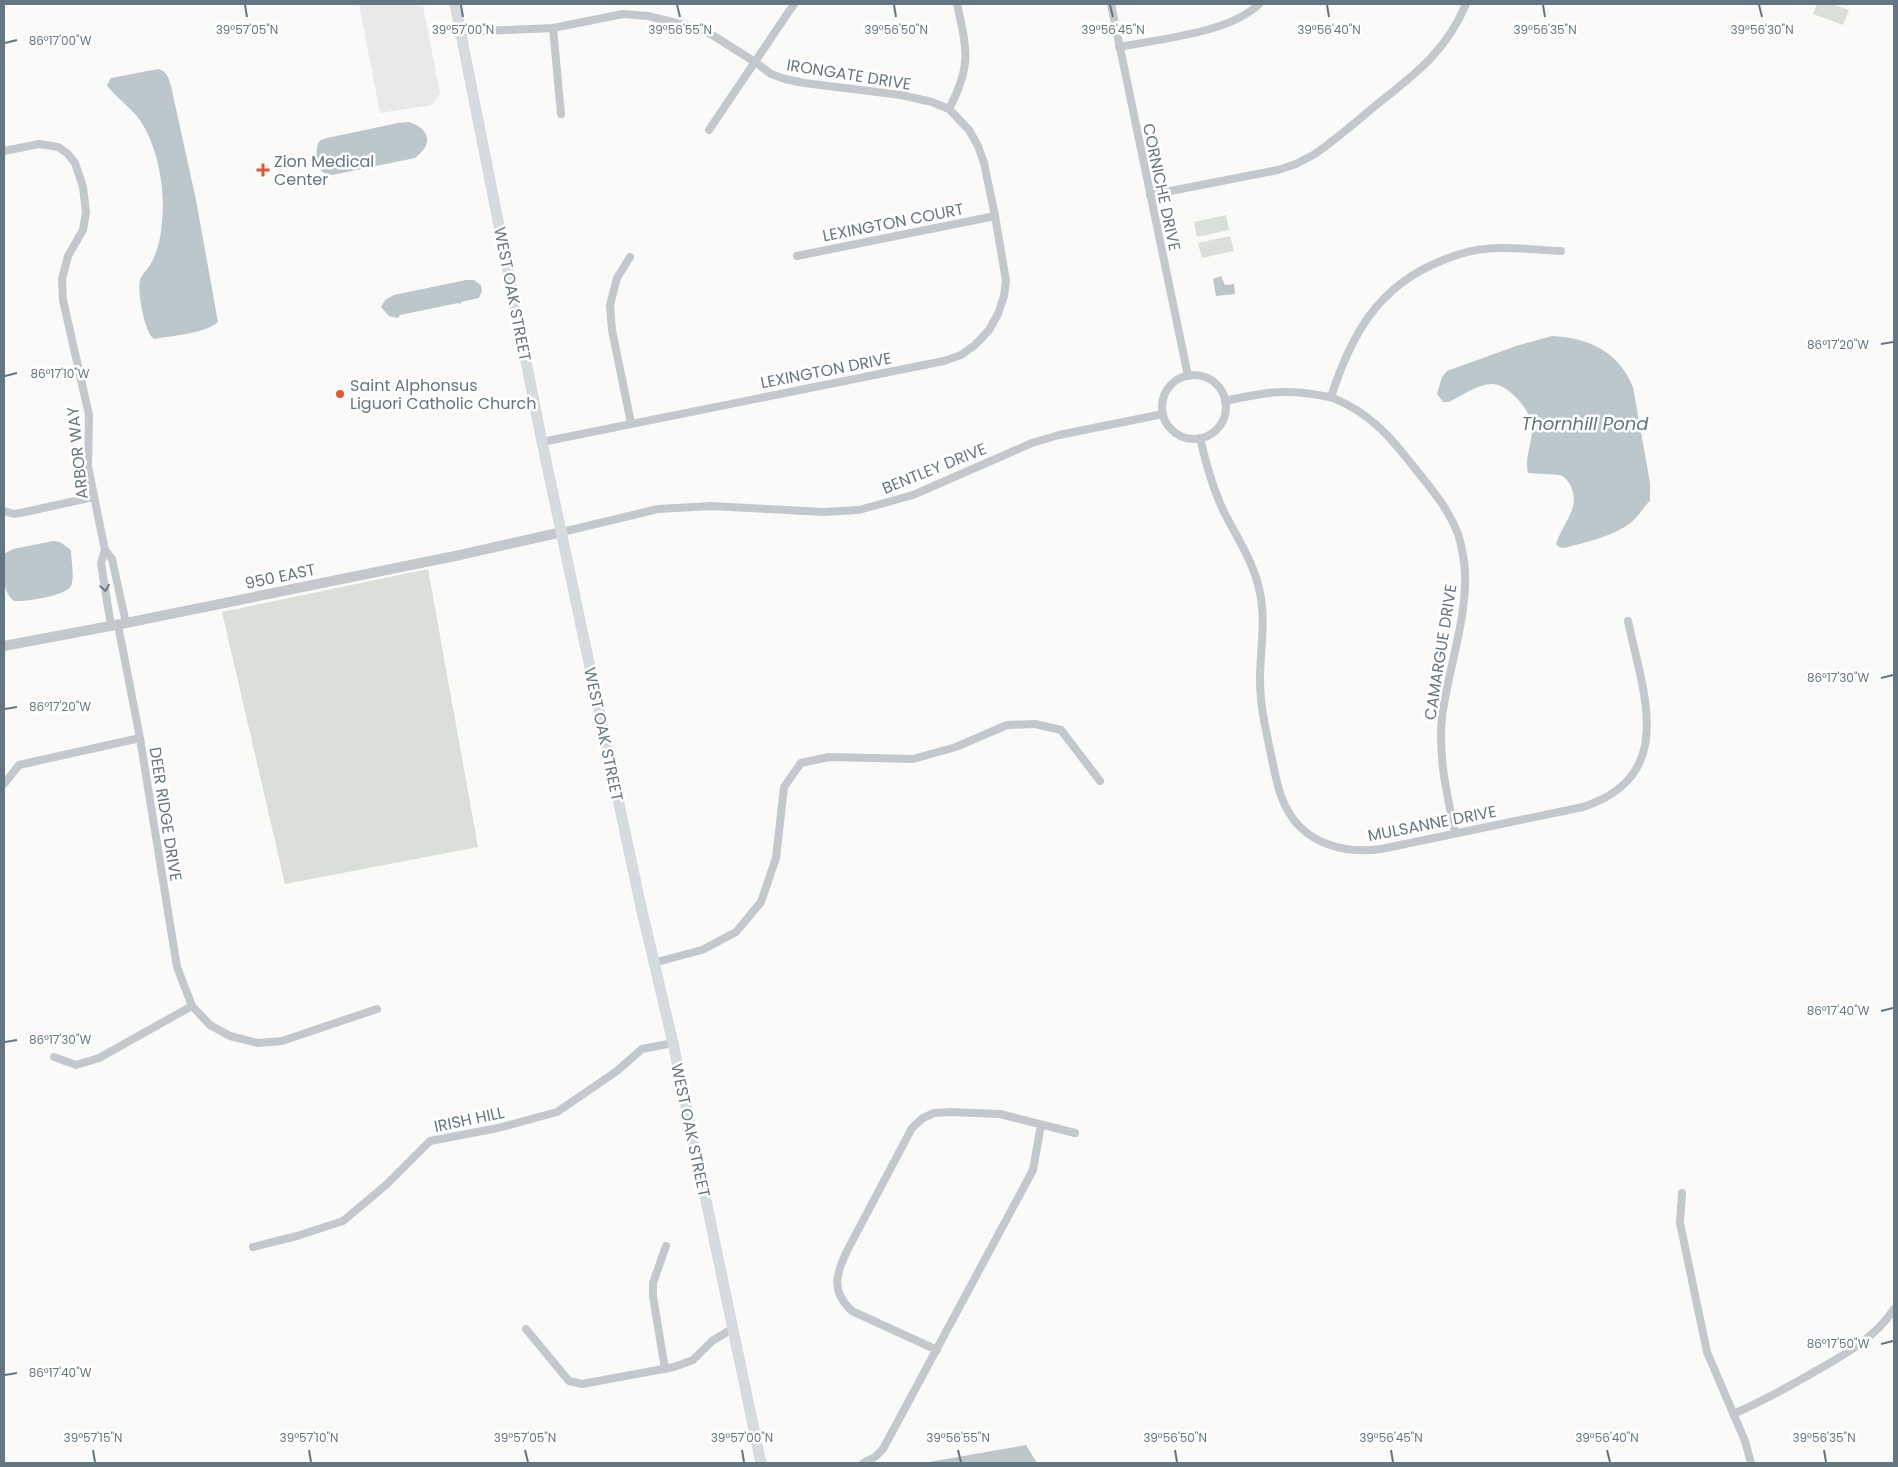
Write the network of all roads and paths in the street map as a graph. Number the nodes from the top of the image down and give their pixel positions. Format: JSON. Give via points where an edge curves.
{"nodes":[{"id":1,"x":455,"y":4,"type":"edge"},
{"id":2,"x":794,"y":4,"type":"edge"},
{"id":3,"x":957,"y":4,"type":"edge"},
{"id":4,"x":1111,"y":4,"type":"edge"},
{"id":5,"x":1258,"y":4,"type":"edge"},
{"id":6,"x":1466,"y":4,"type":"edge"},
{"id":7,"x":553,"y":28,"type":"junction"},
{"id":8,"x":461,"y":32,"type":"junction"},
{"id":9,"x":1119,"y":47,"type":"junction"},
{"id":10,"x":755,"y":62,"type":"junction"},
{"id":11,"x":949,"y":109,"type":"junction"},
{"id":12,"x":561,"y":114,"type":"dead end"},
{"id":13,"x":710,"y":130,"type":"dead end"},
{"id":14,"x":4,"y":151,"type":"edge"},
{"id":15,"x":1150,"y":195,"type":"junction"},
{"id":16,"x":995,"y":216,"type":"junction"},
{"id":17,"x":1561,"y":251,"type":"dead end"},
{"id":18,"x":630,"y":256,"type":"dead end"},
{"id":19,"x":797,"y":256,"type":"dead end"},
{"id":20,"x":1188,"y":376,"type":"junction"},
{"id":21,"x":1331,"y":397,"type":"junction"},
{"id":22,"x":1225,"y":401,"type":"junction"},
{"id":23,"x":1163,"y":414,"type":"junction"},
{"id":24,"x":631,"y":423,"type":"junction"},
{"id":25,"x":1200,"y":438,"type":"junction"},
{"id":26,"x":542,"y":442,"type":"junction"},
{"id":27,"x":94,"y":497,"type":"junction"},
{"id":28,"x":4,"y":511,"type":"edge"},
{"id":29,"x":562,"y":532,"type":"junction"},
{"id":30,"x":105,"y":550,"type":"junction"},
{"id":31,"x":1628,"y":621,"type":"dead end"},
{"id":32,"x":119,"y":625,"type":"junction"},
{"id":33,"x":4,"y":646,"type":"edge"},
{"id":34,"x":140,"y":738,"type":"junction"},
{"id":35,"x":1100,"y":780,"type":"dead end"},
{"id":36,"x":4,"y":784,"type":"edge"},
{"id":37,"x":1455,"y":833,"type":"junction"},
{"id":38,"x":653,"y":963,"type":"junction"},
{"id":39,"x":192,"y":1006,"type":"junction"},
{"id":40,"x":377,"y":1010,"type":"dead end"},
{"id":41,"x":673,"y":1042,"type":"junction"},
{"id":42,"x":54,"y":1057,"type":"dead end"},
{"id":43,"x":1040,"y":1124,"type":"junction"},
{"id":44,"x":1075,"y":1133,"type":"dead end"},
{"id":45,"x":1682,"y":1193,"type":"dead end"},
{"id":46,"x":666,"y":1246,"type":"dead end"},
{"id":47,"x":253,"y":1247,"type":"dead end"},
{"id":48,"x":1894,"y":1309,"type":"edge"},
{"id":49,"x":526,"y":1329,"type":"dead end"},
{"id":50,"x":732,"y":1329,"type":"junction"},
{"id":51,"x":937,"y":1350,"type":"junction"},
{"id":52,"x":665,"y":1369,"type":"junction"},
{"id":53,"x":1733,"y":1414,"type":"junction"},
{"id":54,"x":761,"y":1463,"type":"edge"},
{"id":55,"x":863,"y":1463,"type":"edge"},
{"id":56,"x":1751,"y":1463,"type":"edge"}],
"edges":[{"from":1,"to":8,"type":"main road","name":"WEST OAK STREET"},
{"from":2,"to":10,"type":"street"},
{"from":3,"to":11,"type":"street","via":[[966,64]]},
{"from":4,"to":9,"type":"street","name":"CORNICHE DRIVE"},
{"from":5,"to":9,"type":"street","via":[[1236,20],[1216,28]]},
{"from":6,"to":15,"type":"street","via":[[1450,35],[1426,65],[1315,154],[1278,170]]},
{"from":7,"to":8,"type":"street","name":"IRONGATE DRIVE"},
{"from":7,"to":10,"type":"street","name":"IRONGATE DRIVE","via":[[624,14],[648,16],[700,29]]},
{"from":7,"to":12,"type":"street"},
{"from":8,"to":26,"type":"main road","name":"WEST OAK STREET"},
{"from":9,"to":15,"type":"street","name":"CORNICHE DRIVE"},
{"from":10,"to":11,"type":"street","name":"IRONGATE DRIVE","via":[[771,74],[804,84],[901,95]]},
{"from":10,"to":13,"type":"street"},
{"from":11,"to":16,"type":"street","name":"IRONGATE DRIVE","via":[[969,130],[978,146]]},
{"from":14,"to":27,"type":"street","name":"ARBOR WAY","via":[[39,144],[58,147],[75,163],[83,187],[86,212],[83,230],[68,256],[62,279],[63,300],[89,415],[88,466]]},
{"from":15,"to":20,"type":"street","name":"CORNICHE DRIVE"},
{"from":16,"to":19,"type":"street","name":"LEXINGTON COURT"},
{"from":16,"to":24,"type":"street","name":"LEXINGTON DRIVE","via":[[1004,266],[1004,296],[989,330],[976,345],[961,355]]},
{"from":17,"to":21,"type":"street","via":[[1485,249],[1454,256],[1409,276],[1390,292],[1360,328],[1342,364]]},
{"from":18,"to":24,"type":"street","via":[[617,278],[610,305]]},
{"from":20,"to":22,"type":"street","via":[[1211,381]]},
{"from":20,"to":23,"type":"street","via":[[1166,392]]},
{"from":21,"to":22,"type":"street","name":"CAMARGUE DRIVE","via":[[1284,391]]},
{"from":21,"to":37,"type":"street","name":"CAMARGUE DRIVE","via":[[1368,417],[1391,437],[1442,503],[1458,534],[1463,552],[1465,590],[1444,703],[1441,748]]},
{"from":22,"to":25,"type":"street","via":[[1225,412],[1218,428]]},
{"from":23,"to":25,"type":"street","via":[[1176,434],[1190,439]]},
{"from":23,"to":29,"type":"street","name":"BENTLEY DRIVE","via":[[1059,435],[913,495],[859,510],[823,512],[711,506],[658,509]]},
{"from":24,"to":26,"type":"street","name":"LEXINGTON DRIVE"},
{"from":25,"to":37,"type":"street","name":"MULSANNE DRIVE","via":[[1216,492],[1258,580],[1263,618],[1260,678],[1264,720],[1281,795],[1294,821],[1323,843],[1349,850],[1381,849]]},
{"from":26,"to":29,"type":"main road","name":"WEST OAK STREET"},
{"from":27,"to":28,"type":"street","via":[[14,514]]},
{"from":27,"to":30,"type":"street","name":"ARBOR WAY"},
{"from":29,"to":32,"type":"street","name":"950 EAST"},
{"from":29,"to":38,"type":"main road","name":"WEST OAK STREET"},
{"from":30,"to":32,"type":"street","name":"ARBOR WAY","via":[[112,559]]},
{"from":30,"to":32,"type":"street","name":"ARBOR WAY","one_way":true,"via":[[100,563]]},
{"from":31,"to":37,"type":"street","name":"MULSANNE DRIVE","via":[[1648,717],[1644,752],[1630,777],[1609,796],[1583,807]]},
{"from":32,"to":33,"type":"street","name":"950 EAST"},
{"from":32,"to":34,"type":"street","name":"DEER RIDGE DRIVE"},
{"from":34,"to":36,"type":"street","via":[[19,765]]},
{"from":34,"to":39,"type":"street","name":"DEER RIDGE DRIVE","via":[[177,967]]},
{"from":35,"to":38,"type":"street","via":[[1061,730],[1034,724],[1007,725],[956,747],[913,759],[829,757],[801,763],[784,787],[776,858],[761,902],[736,932],[702,950]]},
{"from":38,"to":41,"type":"main road","name":"WEST OAK STREET"},
{"from":39,"to":40,"type":"street","via":[[210,1025],[230,1036],[258,1043],[282,1042]]},
{"from":39,"to":42,"type":"street","via":[[99,1058],[76,1065]]},
{"from":41,"to":47,"type":"street","name":"IRISH HILL","via":[[642,1050],[557,1112],[430,1141],[386,1185],[343,1221]]},
{"from":41,"to":50,"type":"main road","name":"WEST OAK STREET"},
{"from":43,"to":44,"type":"street"},
{"from":43,"to":51,"type":"street","via":[[1033,1170]]},
{"from":43,"to":51,"type":"street","via":[[1000,1114],[950,1112],[923,1118],[912,1128],[839,1267],[836,1279],[838,1292],[852,1311]]},
{"from":45,"to":53,"type":"street","via":[[1680,1224],[1707,1352]]},
{"from":46,"to":52,"type":"street","via":[[653,1283]]},
{"from":48,"to":53,"type":"street","via":[[1875,1332],[1852,1350],[1760,1403]]},
{"from":49,"to":52,"type":"street","via":[[569,1381],[582,1384]]},
{"from":50,"to":52,"type":"street","via":[[712,1341],[693,1360]]},
{"from":50,"to":54,"type":"main road","name":"WEST OAK STREET"},
{"from":51,"to":55,"type":"street","via":[[883,1449]]},
{"from":53,"to":56,"type":"street"}]}
